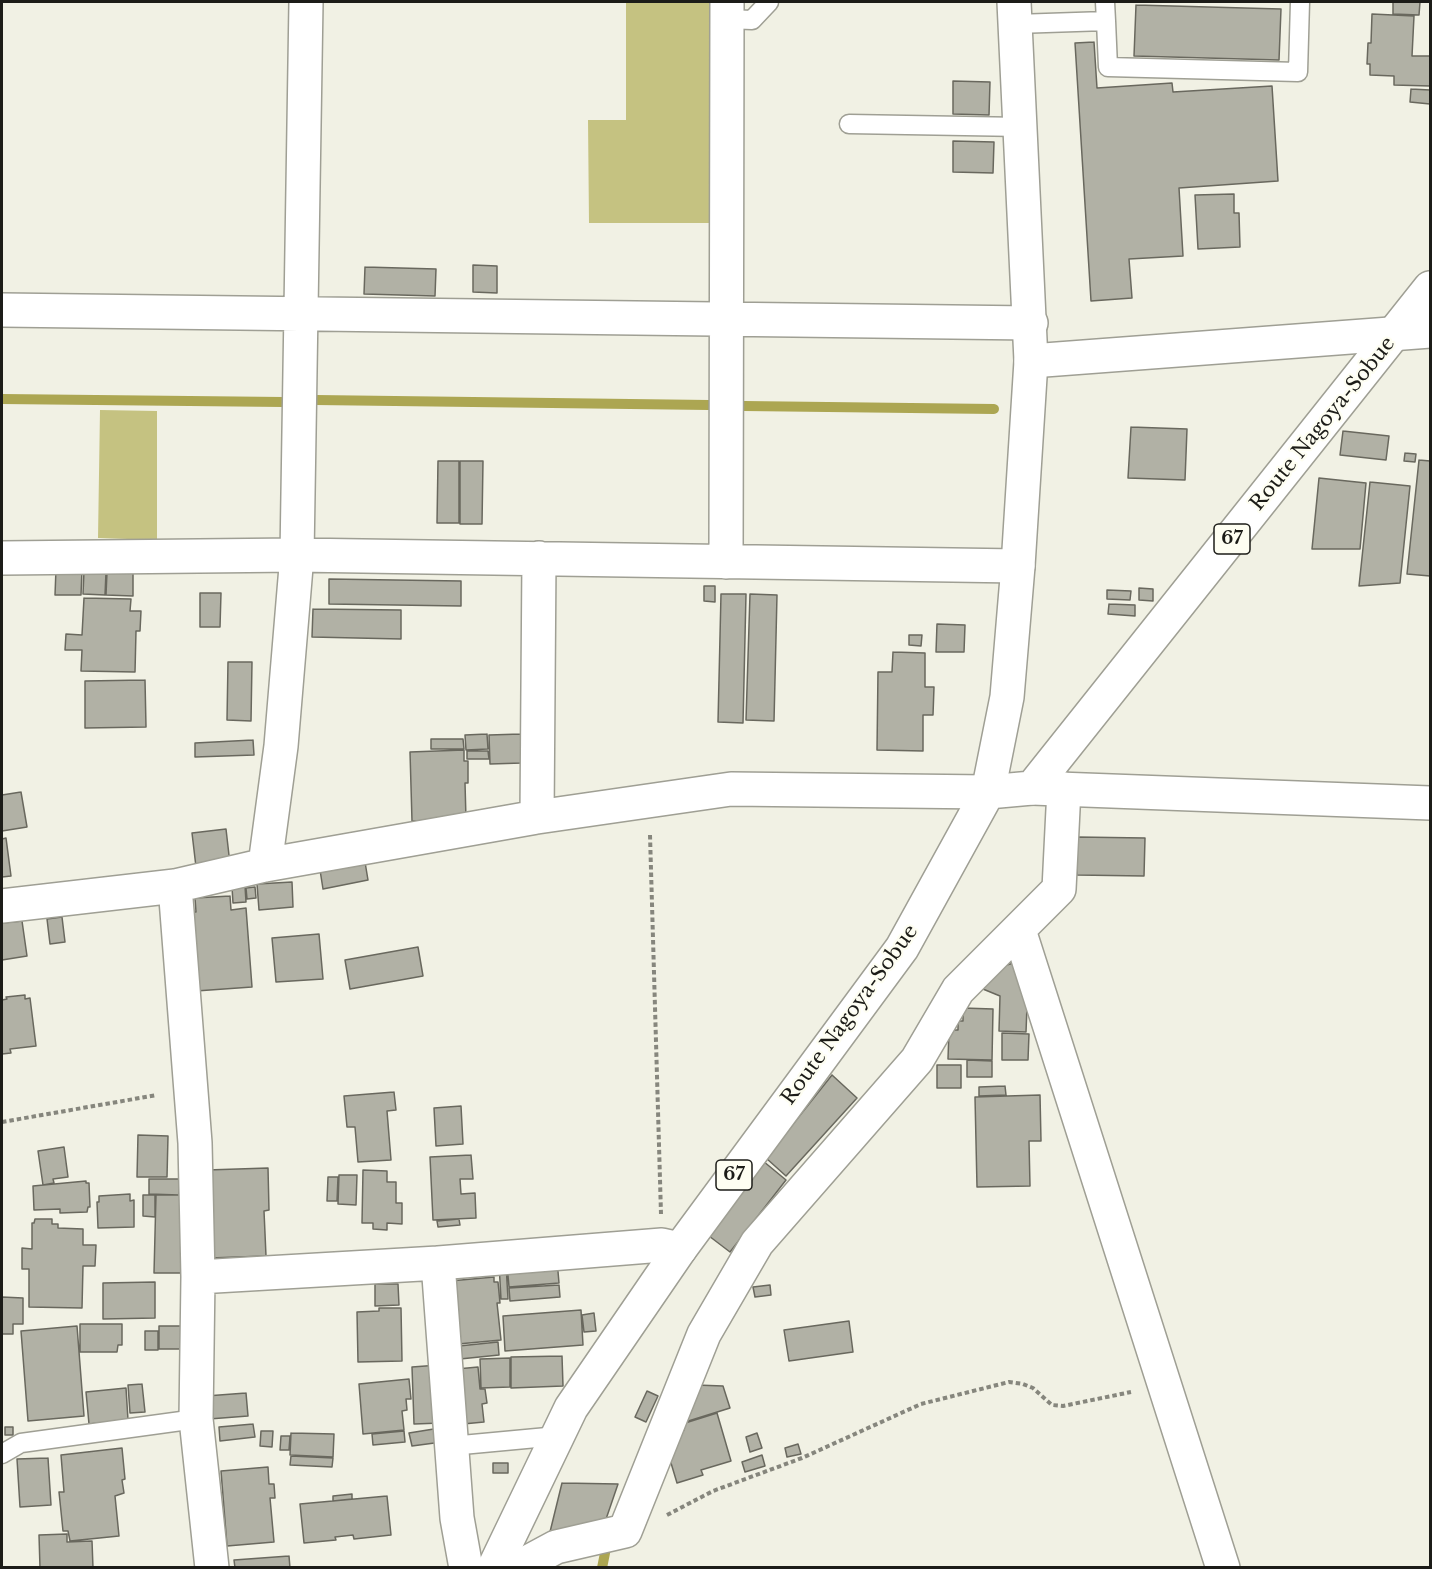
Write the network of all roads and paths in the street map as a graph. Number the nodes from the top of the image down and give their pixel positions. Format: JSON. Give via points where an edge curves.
{"nodes":[{"id":1,"x":306,"y":2,"type":"edge"},
{"id":2,"x":769,"y":2,"type":"edge"},
{"id":3,"x":1105,"y":2,"type":"edge"},
{"id":4,"x":1300,"y":2,"type":"edge"},
{"id":5,"x":727,"y":10,"type":"edge"},
{"id":6,"x":1015,"y":13,"type":"edge"},
{"id":7,"x":1106,"y":21,"type":"junction"},
{"id":8,"x":849,"y":124,"type":"dead end"},
{"id":9,"x":1022,"y":127,"type":"junction"},
{"id":10,"x":1431,"y":288,"type":"edge"},
{"id":11,"x":2,"y":310,"type":"edge"},
{"id":12,"x":301,"y":314,"type":"junction"},
{"id":13,"x":726,"y":319,"type":"junction"},
{"id":14,"x":1031,"y":323,"type":"junction"},
{"id":15,"x":1431,"y":331,"type":"edge"},
{"id":16,"x":1395,"y":334,"type":"junction"},
{"id":17,"x":1031,"y":360,"type":"junction"},
{"id":18,"x":297,"y":555,"type":"junction"},
{"id":19,"x":2,"y":558,"type":"edge"},
{"id":20,"x":539,"y":558,"type":"junction"},
{"id":21,"x":726,"y":562,"type":"junction"},
{"id":22,"x":1018,"y":566,"type":"junction"},
{"id":23,"x":1032,"y":788,"type":"junction"},
{"id":24,"x":1064,"y":789,"type":"junction"},
{"id":25,"x":988,"y":792,"type":"junction"},
{"id":26,"x":649,"y":801,"type":"junction"},
{"id":27,"x":1431,"y":803,"type":"edge"},
{"id":28,"x":537,"y":817,"type":"junction"},
{"id":29,"x":266,"y":866,"type":"junction"},
{"id":30,"x":175,"y":886,"type":"junction"},
{"id":31,"x":2,"y":906,"type":"edge"},
{"id":32,"x":1019,"y":930,"type":"junction"},
{"id":33,"x":191,"y":1089,"type":"junction"},
{"id":34,"x":2,"y":1122,"type":"edge"},
{"id":35,"x":670,"y":1247,"type":"junction"},
{"id":36,"x":438,"y":1263,"type":"junction"},
{"id":37,"x":198,"y":1277,"type":"junction"},
{"id":38,"x":1164,"y":1384,"type":"junction"},
{"id":39,"x":196,"y":1419,"type":"junction"},
{"id":40,"x":558,"y":1436,"type":"junction"},
{"id":41,"x":452,"y":1446,"type":"junction"},
{"id":42,"x":2,"y":1454,"type":"edge"},
{"id":43,"x":625,"y":1531,"type":"junction"},
{"id":44,"x":212,"y":1568,"type":"edge"},
{"id":45,"x":466,"y":1568,"type":"edge"},
{"id":46,"x":494,"y":1568,"type":"edge"},
{"id":47,"x":517,"y":1568,"type":"edge"},
{"id":48,"x":1223,"y":1568,"type":"edge"}],
"edges":[{"from":1,"to":12,"type":"street"},
{"from":2,"to":5,"type":"lane","via":[[752,20]]},
{"from":3,"to":7,"type":"lane"},
{"from":4,"to":7,"type":"lane","via":[[1298,72],[1108,67]]},
{"from":5,"to":13,"type":"street"},
{"from":6,"to":7,"type":"lane"},
{"from":6,"to":9,"type":"street","name":"Route Nagoya-Sobue"},
{"from":8,"to":9,"type":"lane"},
{"from":9,"to":14,"type":"street","name":"Route Nagoya-Sobue"},
{"from":10,"to":16,"type":"street","name":"Route Nagoya-Sobue","number":"67"},
{"from":11,"to":12,"type":"street"},
{"from":12,"to":13,"type":"street"},
{"from":12,"to":18,"type":"street"},
{"from":13,"to":14,"type":"street"},
{"from":13,"to":21,"type":"street"},
{"from":14,"to":17,"type":"street","name":"Route Nagoya-Sobue"},
{"from":15,"to":16,"type":"street"},
{"from":16,"to":17,"type":"street"},
{"from":16,"to":23,"type":"street","name":"Route Nagoya-Sobue","number":"67"},
{"from":17,"to":22,"type":"street","name":"Route Nagoya-Sobue"},
{"from":18,"to":19,"type":"street"},
{"from":18,"to":20,"type":"street"},
{"from":18,"to":29,"type":"street","via":[[281,746]]},
{"from":20,"to":21,"type":"street"},
{"from":20,"to":28,"type":"street"},
{"from":21,"to":22,"type":"street"},
{"from":22,"to":25,"type":"street","name":"Route Nagoya-Sobue","via":[[1007,697]]},
{"from":23,"to":24,"type":"street"},
{"from":23,"to":25,"type":"street"},
{"from":24,"to":27,"type":"street"},
{"from":24,"to":32,"type":"street","via":[[1059,889]]},
{"from":25,"to":26,"type":"street","via":[[731,789]]},
{"from":25,"to":35,"type":"street","name":"Route Nagoya-Sobue","number":"67","via":[[902,948]]},
{"from":26,"to":28,"type":"street"},
{"from":26,"to":35,"type":"path"},
{"from":28,"to":29,"type":"street"},
{"from":29,"to":30,"type":"street"},
{"from":30,"to":31,"type":"street"},
{"from":30,"to":33,"type":"street"},
{"from":32,"to":38,"type":"street"},
{"from":32,"to":43,"type":"street","via":[[958,990],[917,1060],[757,1243],[704,1334]]},
{"from":33,"to":34,"type":"path"},
{"from":33,"to":37,"type":"street"},
{"from":35,"to":36,"type":"street"},
{"from":35,"to":40,"type":"street","name":"Route Nagoya-Sobue","number":"67","via":[[571,1408]]},
{"from":36,"to":37,"type":"street"},
{"from":36,"to":41,"type":"street"},
{"from":37,"to":39,"type":"street"},
{"from":38,"to":43,"type":"path","via":[[1063,1406],[1052,1405],[1033,1388],[1008,1382],[921,1404],[802,1458],[713,1491],[646,1527]]},
{"from":38,"to":48,"type":"street"},
{"from":39,"to":42,"type":"lane","via":[[21,1443]]},
{"from":39,"to":44,"type":"street"},
{"from":40,"to":41,"type":"lane"},
{"from":40,"to":46,"type":"street","name":"Route Nagoya-Sobue","number":"67"},
{"from":41,"to":45,"type":"street","via":[[457,1518]]},
{"from":43,"to":47,"type":"street","via":[[556,1547]]}]}
